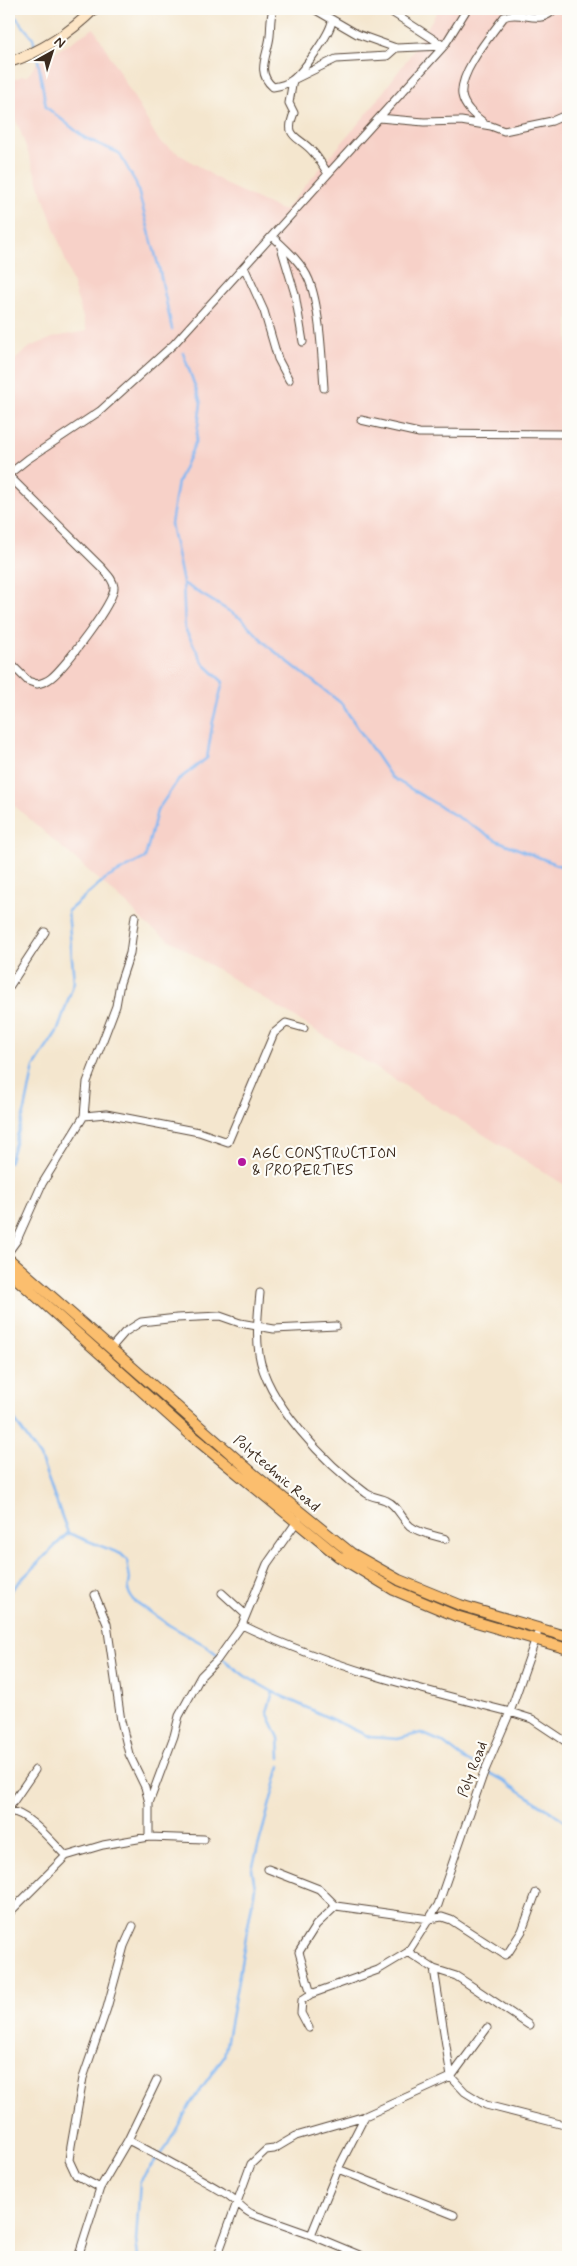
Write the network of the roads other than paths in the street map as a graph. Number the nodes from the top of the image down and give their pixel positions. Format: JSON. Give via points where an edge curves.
{"nodes":[{"id":1,"x":94,"y":9,"type":"edge"},
{"id":2,"x":273,"y":9,"type":"edge"},
{"id":3,"x":314,"y":9,"type":"edge"},
{"id":4,"x":387,"y":9,"type":"edge"},
{"id":5,"x":467,"y":9,"type":"edge"},
{"id":6,"x":554,"y":9,"type":"edge"},
{"id":7,"x":332,"y":21,"type":"junction"},
{"id":8,"x":444,"y":46,"type":"junction"},
{"id":9,"x":396,"y":48,"type":"junction"},
{"id":10,"x":9,"y":62,"type":"edge"},
{"id":11,"x":293,"y":80,"type":"junction"},
{"id":12,"x":568,"y":114,"type":"edge"},
{"id":13,"x":379,"y":118,"type":"junction"},
{"id":14,"x":487,"y":124,"type":"junction"},
{"id":15,"x":328,"y":174,"type":"junction"},
{"id":16,"x":272,"y":236,"type":"junction"},
{"id":17,"x":280,"y":243,"type":"junction"},
{"id":18,"x":244,"y":267,"type":"junction"},
{"id":19,"x":303,"y":342,"type":"dead end"},
{"id":20,"x":289,"y":380,"type":"dead end"},
{"id":21,"x":324,"y":388,"type":"dead end"},
{"id":22,"x":360,"y":420,"type":"dead end"},
{"id":23,"x":568,"y":434,"type":"edge"},
{"id":24,"x":9,"y":475,"type":"edge"},
{"id":25,"x":9,"y":662,"type":"edge"},
{"id":26,"x":135,"y":916,"type":"dead end"},
{"id":27,"x":45,"y":932,"type":"dead end"},
{"id":28,"x":9,"y":987,"type":"edge"},
{"id":29,"x":304,"y":1028,"type":"dead end"},
{"id":30,"x":84,"y":1116,"type":"junction"},
{"id":31,"x":9,"y":1251,"type":"edge"},
{"id":32,"x":9,"y":1259,"type":"edge"},
{"id":33,"x":9,"y":1272,"type":"edge"},
{"id":34,"x":260,"y":1293,"type":"dead end"},
{"id":35,"x":336,"y":1326,"type":"dead end"},
{"id":36,"x":257,"y":1327,"type":"junction"},
{"id":37,"x":111,"y":1348,"type":"junction"},
{"id":38,"x":299,"y":1518,"type":"junction"},
{"id":39,"x":446,"y":1539,"type":"dead end"},
{"id":40,"x":222,"y":1593,"type":"dead end"},
{"id":41,"x":95,"y":1595,"type":"dead end"},
{"id":42,"x":246,"y":1615,"type":"junction"},
{"id":43,"x":242,"y":1624,"type":"junction"},
{"id":44,"x":537,"y":1634,"type":"junction"},
{"id":45,"x":568,"y":1637,"type":"edge"},
{"id":46,"x":568,"y":1649,"type":"edge"},
{"id":47,"x":510,"y":1712,"type":"junction"},
{"id":48,"x":568,"y":1743,"type":"edge"},
{"id":49,"x":35,"y":1770,"type":"dead end"},
{"id":50,"x":149,"y":1803,"type":"junction"},
{"id":51,"x":9,"y":1810,"type":"edge"},
{"id":52,"x":149,"y":1837,"type":"junction"},
{"id":53,"x":204,"y":1839,"type":"dead end"},
{"id":54,"x":66,"y":1856,"type":"junction"},
{"id":55,"x":268,"y":1869,"type":"dead end"},
{"id":56,"x":536,"y":1894,"type":"dead end"},
{"id":57,"x":336,"y":1906,"type":"junction"},
{"id":58,"x":9,"y":1911,"type":"edge"},
{"id":59,"x":429,"y":1919,"type":"junction"},
{"id":60,"x":133,"y":1926,"type":"dead end"},
{"id":61,"x":408,"y":1952,"type":"junction"},
{"id":62,"x":434,"y":1969,"type":"junction"},
{"id":63,"x":311,"y":1994,"type":"junction"},
{"id":64,"x":528,"y":2025,"type":"dead end"},
{"id":65,"x":309,"y":2028,"type":"dead end"},
{"id":66,"x":487,"y":2028,"type":"dead end"},
{"id":67,"x":451,"y":2077,"type":"junction"},
{"id":68,"x":157,"y":2080,"type":"dead end"},
{"id":69,"x":365,"y":2116,"type":"junction"},
{"id":70,"x":568,"y":2126,"type":"edge"},
{"id":71,"x":128,"y":2140,"type":"junction"},
{"id":72,"x":338,"y":2169,"type":"junction"},
{"id":73,"x":100,"y":2188,"type":"junction"},
{"id":74,"x":238,"y":2201,"type":"junction"},
{"id":75,"x":454,"y":2214,"type":"dead end"},
{"id":76,"x":311,"y":2235,"type":"junction"},
{"id":77,"x":78,"y":2257,"type":"edge"},
{"id":78,"x":217,"y":2257,"type":"edge"},
{"id":79,"x":364,"y":2257,"type":"edge"}],
"edges":[{"from":1,"to":10,"type":"main road","via":[[48,44],[24,58]]},
{"from":2,"to":11,"type":"street","via":[[263,62],[264,76],[273,87]]},
{"from":3,"to":7,"type":"street"},
{"from":4,"to":8,"type":"street"},
{"from":5,"to":8,"type":"street"},
{"from":6,"to":14,"type":"street","via":[[550,14],[533,18],[504,17],[471,64],[462,94],[473,115]]},
{"from":7,"to":9,"type":"street","via":[[356,34]]},
{"from":7,"to":11,"type":"street","via":[[320,46]]},
{"from":8,"to":9,"type":"street"},
{"from":8,"to":13,"type":"street"},
{"from":9,"to":11,"type":"street","via":[[387,56],[336,58]]},
{"from":11,"to":15,"type":"street","via":[[289,103],[294,113],[289,125],[292,135],[314,152]]},
{"from":12,"to":14,"type":"street","via":[[552,121],[504,131]]},
{"from":13,"to":14,"type":"street","via":[[424,122],[461,120]]},
{"from":13,"to":15,"type":"street"},
{"from":15,"to":16,"type":"street"},
{"from":16,"to":17,"type":"street"},
{"from":16,"to":18,"type":"street"},
{"from":17,"to":19,"type":"street","via":[[295,294]]},
{"from":17,"to":21,"type":"street","via":[[309,280],[322,349]]},
{"from":18,"to":20,"type":"street"},
{"from":18,"to":24,"type":"street","via":[[174,344],[100,411]]},
{"from":22,"to":23,"type":"street","via":[[419,433]]},
{"from":24,"to":25,"type":"street","via":[[102,568],[114,587],[99,619],[52,677],[37,684],[28,681]]},
{"from":26,"to":30,"type":"street","via":[[130,953],[116,1006],[87,1082]]},
{"from":27,"to":28,"type":"street"},
{"from":29,"to":30,"type":"street","via":[[286,1023],[274,1034],[228,1142],[199,1132],[106,1114]]},
{"from":30,"to":31,"type":"street","via":[[42,1184]]},
{"from":32,"to":37,"type":"main road","name":"Polytechnic Road"},
{"from":33,"to":38,"type":"main road","name":"Polytechnic Road","via":[[192,1436]]},
{"from":34,"to":36,"type":"street"},
{"from":35,"to":36,"type":"street"},
{"from":36,"to":37,"type":"street","via":[[220,1316],[141,1322],[125,1332]]},
{"from":36,"to":39,"type":"street","via":[[259,1355],[268,1385],[304,1435],[368,1495],[388,1501],[411,1526]]},
{"from":37,"to":38,"type":"main road","name":"Polytechnic Road"},
{"from":38,"to":42,"type":"street","via":[[267,1564]]},
{"from":38,"to":44,"type":"main road","name":"Polytechnic Road","via":[[338,1556],[394,1590],[456,1616]]},
{"from":40,"to":42,"type":"street"},
{"from":41,"to":50,"type":"street","via":[[107,1624],[120,1722]]},
{"from":42,"to":43,"type":"street"},
{"from":43,"to":47,"type":"street","via":[[316,1657],[372,1676]]},
{"from":43,"to":50,"type":"street","via":[[200,1676],[179,1716]]},
{"from":44,"to":45,"type":"main road","name":"Polytechnic Road"},
{"from":44,"to":46,"type":"main road","name":"Polytechnic Road"},
{"from":44,"to":47,"type":"street","name":"Poly Road"},
{"from":47,"to":48,"type":"street","via":[[532,1719]]},
{"from":47,"to":59,"type":"street","name":"Poly Road","via":[[483,1775],[441,1896]]},
{"from":49,"to":51,"type":"street"},
{"from":50,"to":52,"type":"street"},
{"from":51,"to":54,"type":"street","via":[[27,1818]]},
{"from":52,"to":53,"type":"street"},
{"from":52,"to":54,"type":"street","via":[[103,1844]]},
{"from":54,"to":58,"type":"street"},
{"from":55,"to":57,"type":"street","via":[[320,1889]]},
{"from":56,"to":59,"type":"street","via":[[522,1931],[505,1955],[451,1920],[442,1917]]},
{"from":57,"to":59,"type":"street"},
{"from":57,"to":63,"type":"street","via":[[316,1925],[298,1952]]},
{"from":59,"to":61,"type":"street","name":"Poly Road"},
{"from":60,"to":73,"type":"street","via":[[82,2078],[69,2160],[76,2175]]},
{"from":61,"to":62,"type":"street"},
{"from":61,"to":63,"type":"street","via":[[378,1970]]},
{"from":62,"to":64,"type":"street","via":[[456,1976]]},
{"from":62,"to":67,"type":"street"},
{"from":63,"to":65,"type":"street","via":[[302,2000],[300,2006]]},
{"from":66,"to":67,"type":"street"},
{"from":67,"to":69,"type":"street"},
{"from":67,"to":70,"type":"street","via":[[486,2105]]},
{"from":68,"to":71,"type":"street"},
{"from":69,"to":72,"type":"street"},
{"from":69,"to":74,"type":"street","via":[[296,2136],[260,2154],[251,2164]]},
{"from":71,"to":73,"type":"street"},
{"from":71,"to":74,"type":"street"},
{"from":72,"to":75,"type":"street"},
{"from":72,"to":76,"type":"street"},
{"from":73,"to":77,"type":"street"},
{"from":74,"to":76,"type":"street","via":[[244,2210],[252,2214]]},
{"from":74,"to":78,"type":"street"},
{"from":76,"to":79,"type":"street"}]}
